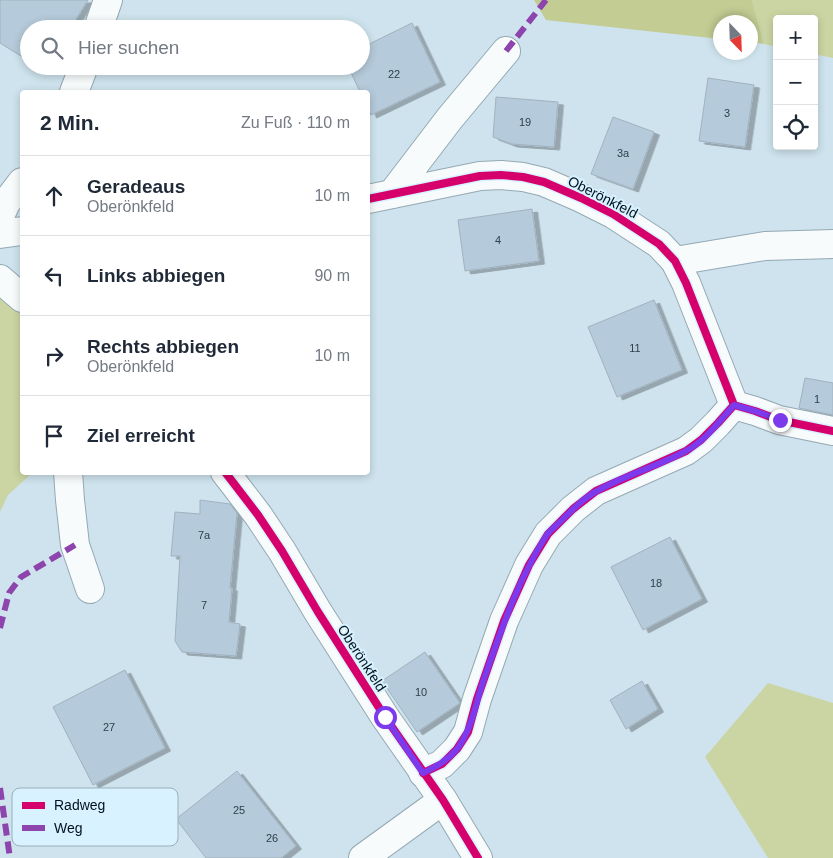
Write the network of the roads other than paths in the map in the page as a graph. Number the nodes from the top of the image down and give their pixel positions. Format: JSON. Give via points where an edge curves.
{"nodes":[{"id":1,"x":108,"y":0,"type":"edge"},
{"id":2,"x":101,"y":20,"type":"edge"},
{"id":3,"x":506,"y":51,"type":"dead end"},
{"id":4,"x":81,"y":75,"type":"edge"},
{"id":5,"x":75,"y":90,"type":"edge"},
{"id":6,"x":20,"y":185,"type":"edge"},
{"id":7,"x":380,"y":196,"type":"edge"},
{"id":8,"x":0,"y":216,"type":"edge"},
{"id":9,"x":20,"y":231,"type":"edge"},
{"id":10,"x":0,"y":234,"type":"edge"},
{"id":11,"x":833,"y":244,"type":"edge"},
{"id":12,"x":675,"y":261,"type":"junction"},
{"id":13,"x":0,"y":279,"type":"edge"},
{"id":14,"x":20,"y":296,"type":"edge"},
{"id":15,"x":734,"y":405,"type":"junction"},
{"id":16,"x":833,"y":431,"type":"edge"},
{"id":17,"x":68,"y":475,"type":"edge"},
{"id":18,"x":227,"y":475,"type":"edge"},
{"id":19,"x":90,"y":589,"type":"dead end"},
{"id":20,"x":423,"y":773,"type":"junction"},
{"id":21,"x":443,"y":800,"type":"junction"},
{"id":22,"x":363,"y":858,"type":"edge"},
{"id":23,"x":478,"y":858,"type":"edge"}],
"edges":[{"from":1,"to":2,"type":"street"},
{"from":3,"to":7,"type":"street","name":"Oberönkfeld"},
{"from":4,"to":5,"type":"street"},
{"from":6,"to":8,"type":"street"},
{"from":7,"to":12,"type":"street","name":"Oberönkfeld","via":[[480,176],[523,177],[544,182],[613,214],[659,244]]},
{"from":9,"to":10,"type":"street"},
{"from":11,"to":12,"type":"street","via":[[766,246]]},
{"from":12,"to":15,"type":"street","name":"Oberönkfeld"},
{"from":13,"to":14,"type":"street"},
{"from":15,"to":16,"type":"street","via":[[780,420]]},
{"from":15,"to":20,"type":"street","via":[[686,452],[596,491],[548,534],[529,566],[504,621],[468,732],[442,764]]},
{"from":17,"to":19,"type":"street","via":[[75,544]]},
{"from":18,"to":20,"type":"street","name":"Oberönkfeld","via":[[282,551]]},
{"from":20,"to":21,"type":"street","name":"Oberönkfeld"},
{"from":21,"to":22,"type":"street"},
{"from":21,"to":23,"type":"street","name":"Oberönkfeld"}]}
